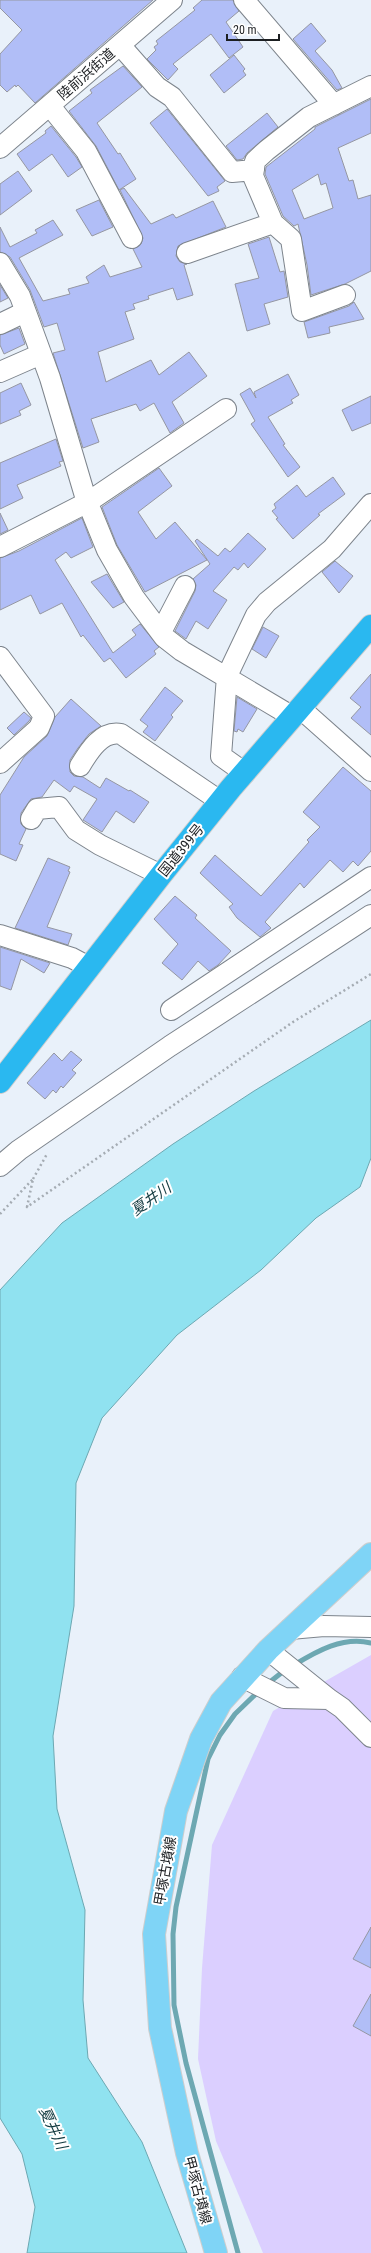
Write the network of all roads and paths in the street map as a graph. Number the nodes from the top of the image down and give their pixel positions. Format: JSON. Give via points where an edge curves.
{"nodes":[{"id":1,"x":172,"y":0,"type":"edge"},
{"id":2,"x":244,"y":0,"type":"edge"},
{"id":3,"x":120,"y":45,"type":"junction"},
{"id":4,"x":371,"y":86,"type":"edge"},
{"id":5,"x":334,"y":105,"type":"junction"},
{"id":6,"x":50,"y":106,"type":"junction"},
{"id":7,"x":0,"y":148,"type":"edge"},
{"id":8,"x":254,"y":170,"type":"junction"},
{"id":9,"x":272,"y":223,"type":"junction"},
{"id":10,"x":132,"y":238,"type":"dead end"},
{"id":11,"x":187,"y":253,"type":"dead end"},
{"id":12,"x":0,"y":263,"type":"edge"},
{"id":13,"x":345,"y":295,"type":"dead end"},
{"id":14,"x":25,"y":312,"type":"junction"},
{"id":15,"x":0,"y":324,"type":"edge"},
{"id":16,"x":41,"y":354,"type":"junction"},
{"id":17,"x":0,"y":372,"type":"edge"},
{"id":18,"x":226,"y":409,"type":"dead end"},
{"id":19,"x":88,"y":502,"type":"junction"},
{"id":20,"x":371,"y":504,"type":"edge"},
{"id":21,"x":0,"y":547,"type":"edge"},
{"id":22,"x":184,"y":586,"type":"dead end"},
{"id":23,"x":371,"y":626,"type":"edge"},
{"id":24,"x":161,"y":632,"type":"junction"},
{"id":25,"x":0,"y":657,"type":"edge"},
{"id":26,"x":227,"y":676,"type":"junction"},
{"id":27,"x":296,"y":712,"type":"junction"},
{"id":28,"x":0,"y":763,"type":"edge"},
{"id":29,"x":80,"y":766,"type":"dead end"},
{"id":30,"x":371,"y":771,"type":"edge"},
{"id":31,"x":244,"y":773,"type":"junction"},
{"id":32,"x":220,"y":801,"type":"junction"},
{"id":33,"x":31,"y":819,"type":"dead end"},
{"id":34,"x":161,"y":875,"type":"junction"},
{"id":35,"x":371,"y":877,"type":"edge"},
{"id":36,"x":371,"y":915,"type":"edge"},
{"id":37,"x":0,"y":934,"type":"edge"},
{"id":38,"x":89,"y":967,"type":"junction"},
{"id":39,"x":371,"y":974,"type":"edge"},
{"id":40,"x":171,"y":1010,"type":"dead end"},
{"id":41,"x":0,"y":1082,"type":"edge"},
{"id":42,"x":19,"y":1150,"type":"junction"},
{"id":43,"x":0,"y":1154,"type":"edge"},
{"id":44,"x":0,"y":1166,"type":"edge"},
{"id":45,"x":0,"y":1214,"type":"edge"},
{"id":46,"x":371,"y":1554,"type":"edge"},
{"id":47,"x":371,"y":1628,"type":"edge"},
{"id":48,"x":290,"y":1629,"type":"junction"},
{"id":49,"x":274,"y":1655,"type":"junction"},
{"id":50,"x":249,"y":1681,"type":"junction"},
{"id":51,"x":322,"y":1694,"type":"junction"},
{"id":52,"x":371,"y":1737,"type":"edge"},
{"id":53,"x":216,"y":2253,"type":"edge"}],
"edges":[{"from":1,"to":3,"type":"street","name":"陸前浜街道"},
{"from":2,"to":5,"type":"street"},
{"from":3,"to":6,"type":"street","name":"陸前浜街道"},
{"from":3,"to":8,"type":"street","via":[[157,87],[172,97],[232,172]]},
{"from":4,"to":5,"type":"street"},
{"from":5,"to":8,"type":"street","via":[[309,117],[266,150],[255,161]]},
{"from":6,"to":7,"type":"street","name":"陸前浜街道"},
{"from":6,"to":10,"type":"street","via":[[86,151]]},
{"from":8,"to":9,"type":"street","via":[[253,176]]},
{"from":9,"to":11,"type":"street"},
{"from":9,"to":13,"type":"street","via":[[291,239],[302,311]]},
{"from":12,"to":14,"type":"street","via":[[20,296]]},
{"from":14,"to":15,"type":"street"},
{"from":14,"to":16,"type":"street"},
{"from":16,"to":17,"type":"street"},
{"from":16,"to":19,"type":"street"},
{"from":18,"to":19,"type":"street"},
{"from":19,"to":21,"type":"street"},
{"from":19,"to":24,"type":"street","via":[[107,550],[134,597]]},
{"from":20,"to":26,"type":"street","via":[[332,549],[266,602],[256,615]]},
{"from":22,"to":24,"type":"street"},
{"from":23,"to":27,"type":"highway","name":"国道399号"},
{"from":24,"to":26,"type":"street","via":[[182,651]]},
{"from":25,"to":28,"type":"street","via":[[44,716],[39,728]]},
{"from":26,"to":27,"type":"street"},
{"from":26,"to":31,"type":"street","via":[[221,756]]},
{"from":27,"to":30,"type":"street"},
{"from":27,"to":31,"type":"highway","name":"国道399号"},
{"from":29,"to":32,"type":"street","via":[[93,746],[113,732],[121,734]]},
{"from":31,"to":32,"type":"highway","name":"国道399号"},
{"from":32,"to":34,"type":"highway","name":"国道399号"},
{"from":33,"to":34,"type":"street","via":[[37,809],[58,806],[76,830],[100,845]]},
{"from":34,"to":38,"type":"highway","name":"国道399号"},
{"from":35,"to":40,"type":"street"},
{"from":36,"to":42,"type":"street","via":[[170,1046]]},
{"from":37,"to":38,"type":"street","via":[[72,958]]},
{"from":38,"to":41,"type":"highway","name":"国道399号"},
{"from":39,"to":45,"type":"path","via":[[293,1022],[27,1207],[33,1179]]},
{"from":42,"to":43,"type":"street"},
{"from":42,"to":44,"type":"street"},
{"from":46,"to":48,"type":"main road","name":"甲塚古墳線"},
{"from":47,"to":48,"type":"street","via":[[324,1626]]},
{"from":48,"to":49,"type":"main road","name":"甲塚古墳線"},
{"from":49,"to":50,"type":"main road","name":"甲塚古墳線"},
{"from":49,"to":51,"type":"street"},
{"from":50,"to":51,"type":"street","via":[[284,1698]]},
{"from":50,"to":53,"type":"main road","name":"甲塚古墳線","via":[[222,1702],[201,1739],[176,1811],[154,1934],[160,2028],[187,2153]]},
{"from":51,"to":52,"type":"street","via":[[342,1708]]}]}
